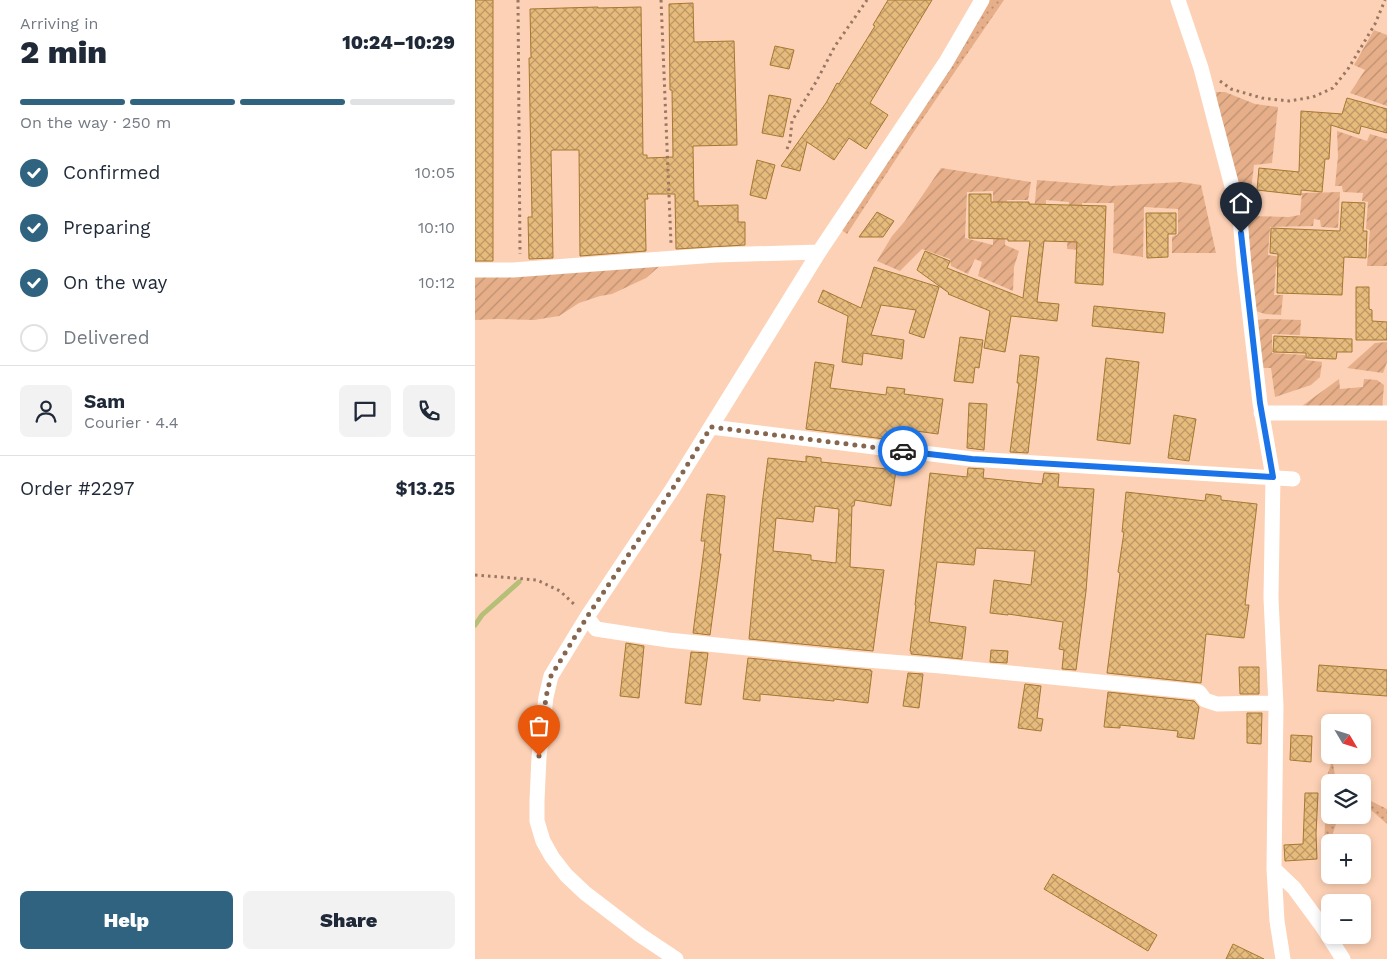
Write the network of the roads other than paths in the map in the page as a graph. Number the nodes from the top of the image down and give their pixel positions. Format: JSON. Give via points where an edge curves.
{"nodes":[{"id":1,"x":982,"y":0,"type":"edge"},
{"id":2,"x":1177,"y":0,"type":"edge"},
{"id":3,"x":819,"y":252,"type":"junction"},
{"id":4,"x":475,"y":270,"type":"edge"},
{"id":5,"x":1261,"y":413,"type":"junction"},
{"id":6,"x":1387,"y":413,"type":"edge"},
{"id":7,"x":711,"y":427,"type":"junction"},
{"id":8,"x":1273,"y":477,"type":"junction"},
{"id":9,"x":1293,"y":479,"type":"dead end"},
{"id":10,"x":587,"y":617,"type":"junction"},
{"id":11,"x":1276,"y":706,"type":"junction"},
{"id":12,"x":1274,"y":869,"type":"junction"},
{"id":13,"x":676,"y":959,"type":"edge"},
{"id":14,"x":1283,"y":959,"type":"edge"},
{"id":15,"x":1343,"y":959,"type":"edge"}],
"edges":[{"from":1,"to":3,"type":"street","via":[[946,62]]},
{"from":2,"to":5,"type":"street","via":[[1201,68],[1240,216]]},
{"from":3,"to":4,"type":"street"},
{"from":3,"to":7,"type":"street"},
{"from":5,"to":6,"type":"street"},
{"from":5,"to":8,"type":"street"},
{"from":7,"to":8,"type":"street","via":[[972,459]]},
{"from":7,"to":10,"type":"street"},
{"from":8,"to":9,"type":"street"},
{"from":8,"to":11,"type":"street","via":[[1271,598]]},
{"from":10,"to":11,"type":"street","via":[[596,629],[668,640],[1199,692],[1205,700],[1217,704],[1269,703]]},
{"from":10,"to":13,"type":"street","via":[[551,676],[539,756],[537,821],[547,849],[566,876],[640,935]]},
{"from":11,"to":12,"type":"street"},
{"from":12,"to":14,"type":"street"},
{"from":12,"to":15,"type":"street","via":[[1294,888]]}]}
